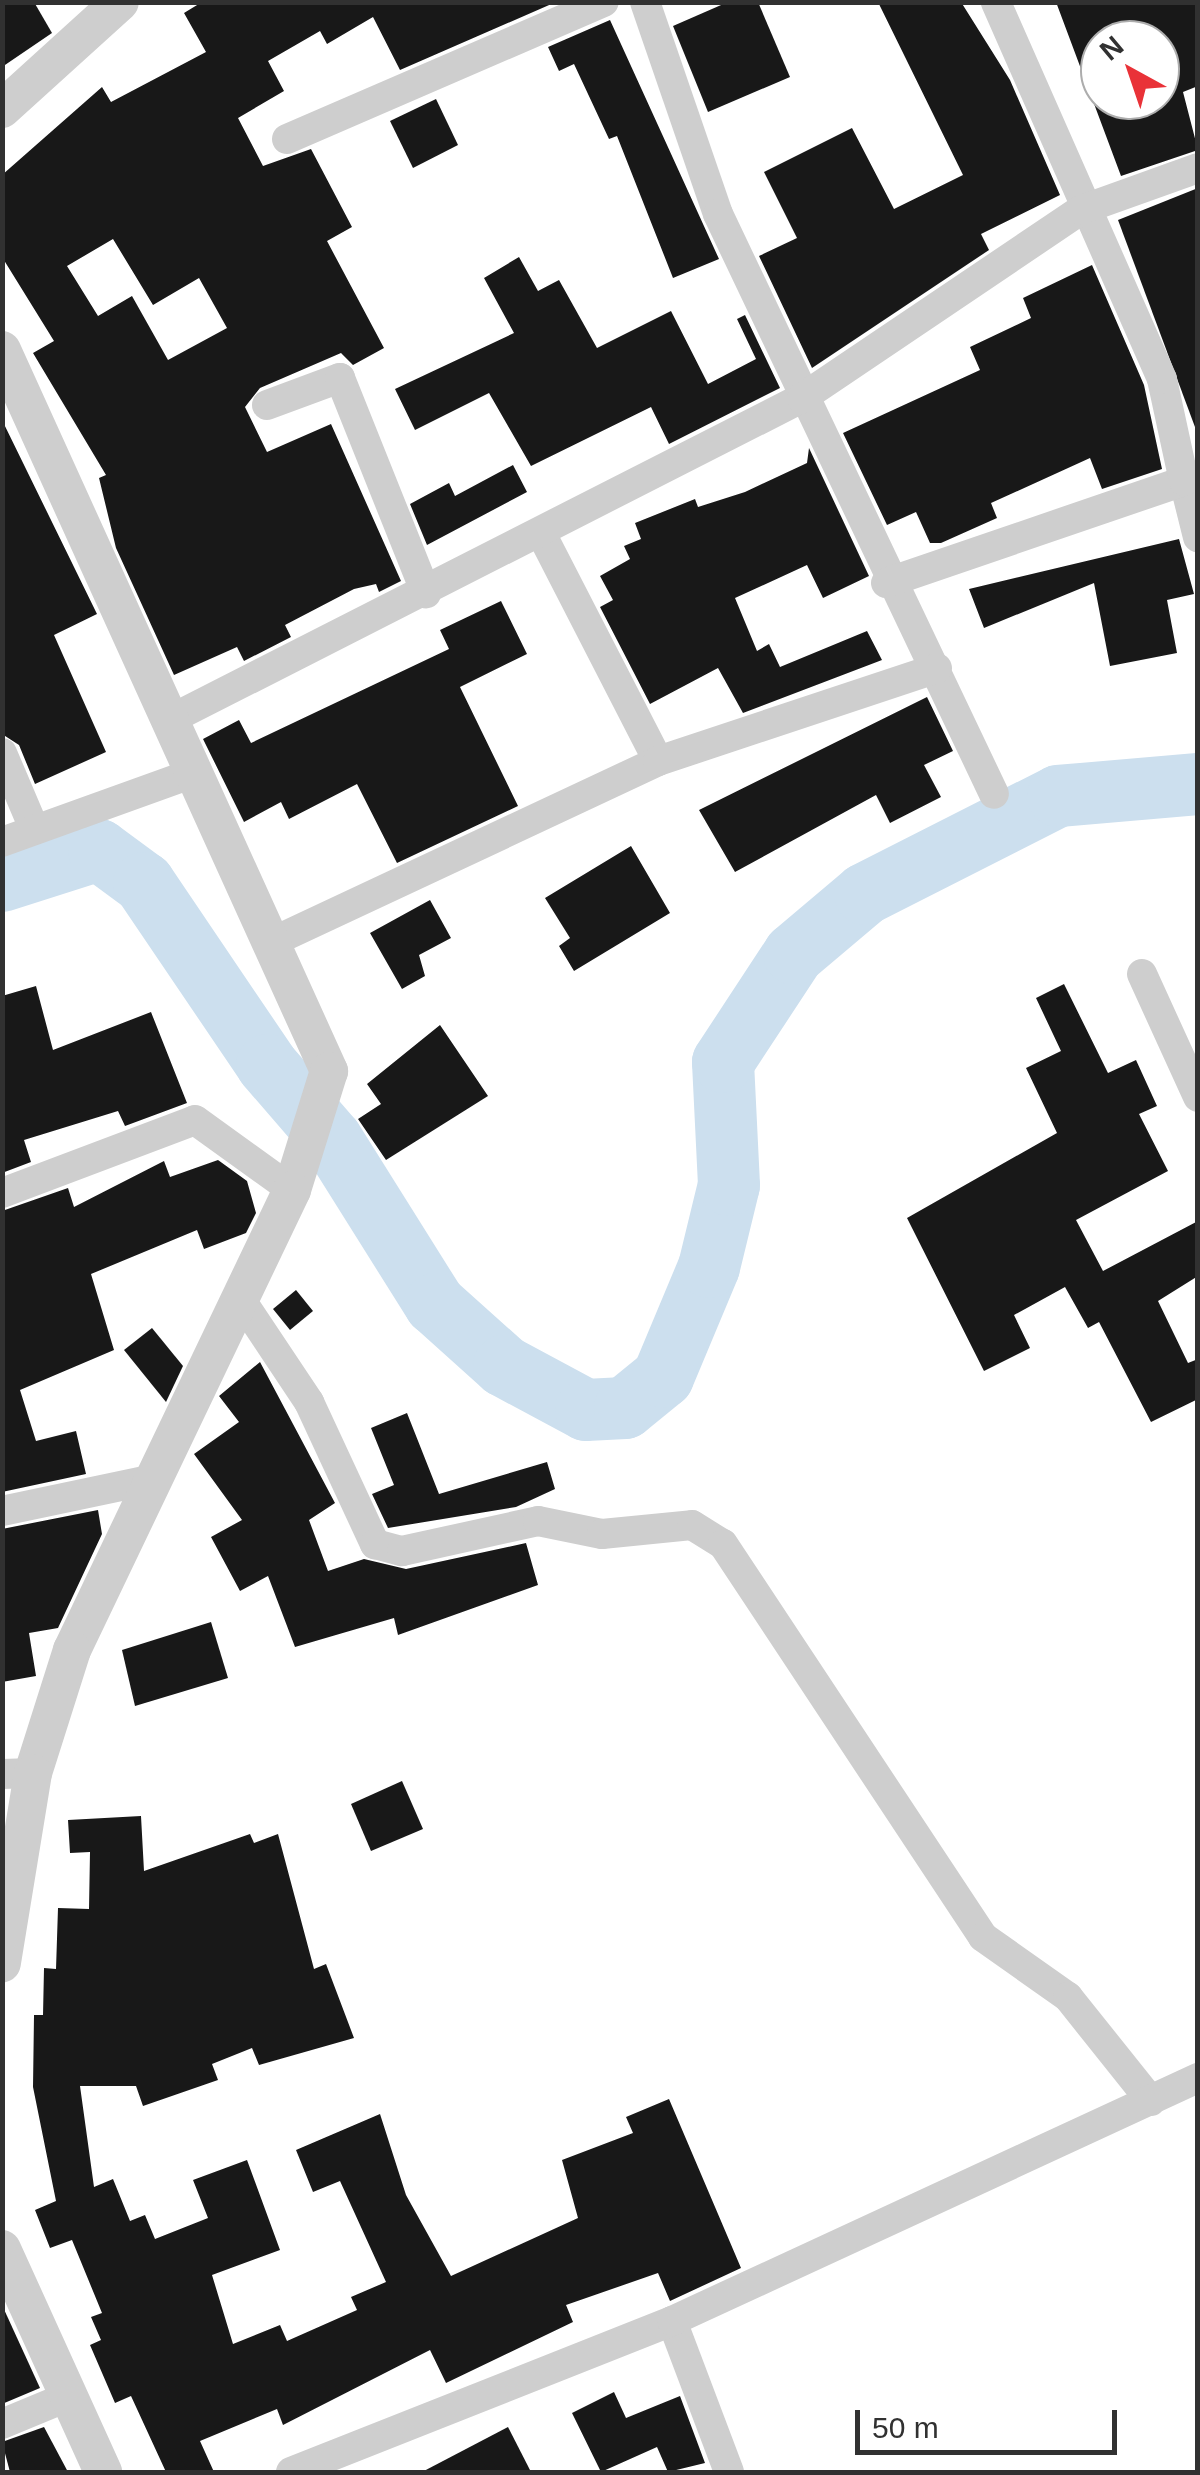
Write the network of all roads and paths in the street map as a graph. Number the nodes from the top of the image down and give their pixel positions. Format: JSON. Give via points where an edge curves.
{"nodes":[{"id":1,"x":120,"y":2,"type":"edge"},
{"id":2,"x":645,"y":2,"type":"edge"},
{"id":3,"x":996,"y":2,"type":"edge"},
{"id":4,"x":601,"y":3,"type":"edge"},
{"id":5,"x":2,"y":109,"type":"edge"},
{"id":6,"x":287,"y":139,"type":"dead end"},
{"id":7,"x":1198,"y":168,"type":"edge"},
{"id":8,"x":1081,"y":210,"type":"junction"},
{"id":9,"x":2,"y":350,"type":"edge"},
{"id":10,"x":802,"y":398,"type":"junction"},
{"id":11,"x":268,"y":405,"type":"dead end"},
{"id":12,"x":1184,"y":481,"type":"junction"},
{"id":13,"x":542,"y":535,"type":"junction"},
{"id":14,"x":1198,"y":537,"type":"edge"},
{"id":15,"x":886,"y":583,"type":"junction"},
{"id":16,"x":426,"y":593,"type":"junction"},
{"id":17,"x":937,"y":668,"type":"junction"},
{"id":18,"x":175,"y":717,"type":"junction"},
{"id":19,"x":2,"y":753,"type":"edge"},
{"id":20,"x":658,"y":761,"type":"junction"},
{"id":21,"x":196,"y":772,"type":"junction"},
{"id":22,"x":994,"y":794,"type":"dead end"},
{"id":23,"x":33,"y":826,"type":"junction"},
{"id":24,"x":2,"y":842,"type":"edge"},
{"id":25,"x":270,"y":943,"type":"junction"},
{"id":26,"x":1142,"y":974,"type":"dead end"},
{"id":27,"x":1198,"y":1097,"type":"edge"},
{"id":28,"x":292,"y":1190,"type":"junction"},
{"id":29,"x":2,"y":1193,"type":"edge"},
{"id":30,"x":241,"y":1300,"type":"junction"},
{"id":31,"x":158,"y":1478,"type":"junction"},
{"id":32,"x":2,"y":1511,"type":"edge"},
{"id":33,"x":18,"y":1774,"type":"edge"},
{"id":34,"x":2,"y":1963,"type":"edge"},
{"id":35,"x":1198,"y":2078,"type":"edge"},
{"id":36,"x":1151,"y":2101,"type":"junction"},
{"id":37,"x":2,"y":2248,"type":"edge"},
{"id":38,"x":672,"y":2321,"type":"junction"},
{"id":39,"x":67,"y":2396,"type":"junction"},
{"id":40,"x":2,"y":2424,"type":"edge"},
{"id":41,"x":103,"y":2472,"type":"edge"},
{"id":42,"x":291,"y":2472,"type":"edge"},
{"id":43,"x":728,"y":2472,"type":"edge"}],
"edges":[{"from":1,"to":5,"type":"street"},
{"from":2,"to":10,"type":"street","via":[[718,214]]},
{"from":3,"to":8,"type":"street"},
{"from":4,"to":6,"type":"street"},
{"from":7,"to":8,"type":"street"},
{"from":8,"to":10,"type":"street"},
{"from":8,"to":12,"type":"street","via":[[1162,379]]},
{"from":9,"to":18,"type":"street"},
{"from":10,"to":13,"type":"street"},
{"from":10,"to":15,"type":"street"},
{"from":11,"to":16,"type":"street","via":[[340,378]]},
{"from":12,"to":14,"type":"street"},
{"from":12,"to":15,"type":"street"},
{"from":13,"to":16,"type":"street"},
{"from":13,"to":20,"type":"street"},
{"from":15,"to":17,"type":"street"},
{"from":16,"to":18,"type":"street"},
{"from":17,"to":20,"type":"street"},
{"from":17,"to":22,"type":"street"},
{"from":18,"to":21,"type":"street"},
{"from":19,"to":23,"type":"street"},
{"from":20,"to":25,"type":"street"},
{"from":21,"to":23,"type":"street"},
{"from":21,"to":25,"type":"street"},
{"from":23,"to":24,"type":"street"},
{"from":25,"to":28,"type":"street","via":[[323,1050],[326,1094]]},
{"from":26,"to":27,"type":"street"},
{"from":28,"to":29,"type":"street","via":[[195,1120]]},
{"from":28,"to":30,"type":"street"},
{"from":30,"to":31,"type":"street"},
{"from":30,"to":36,"type":"street","via":[[309,1402],[375,1544],[402,1551],[538,1521],[602,1534],[692,1525],[723,1544],[983,1937],[1068,1997]]},
{"from":31,"to":32,"type":"street"},
{"from":31,"to":33,"type":"street"},
{"from":33,"to":34,"type":"street"},
{"from":35,"to":36,"type":"street"},
{"from":36,"to":38,"type":"street"},
{"from":37,"to":39,"type":"street"},
{"from":38,"to":42,"type":"street"},
{"from":38,"to":43,"type":"street"},
{"from":39,"to":40,"type":"street"},
{"from":39,"to":41,"type":"street"}]}
